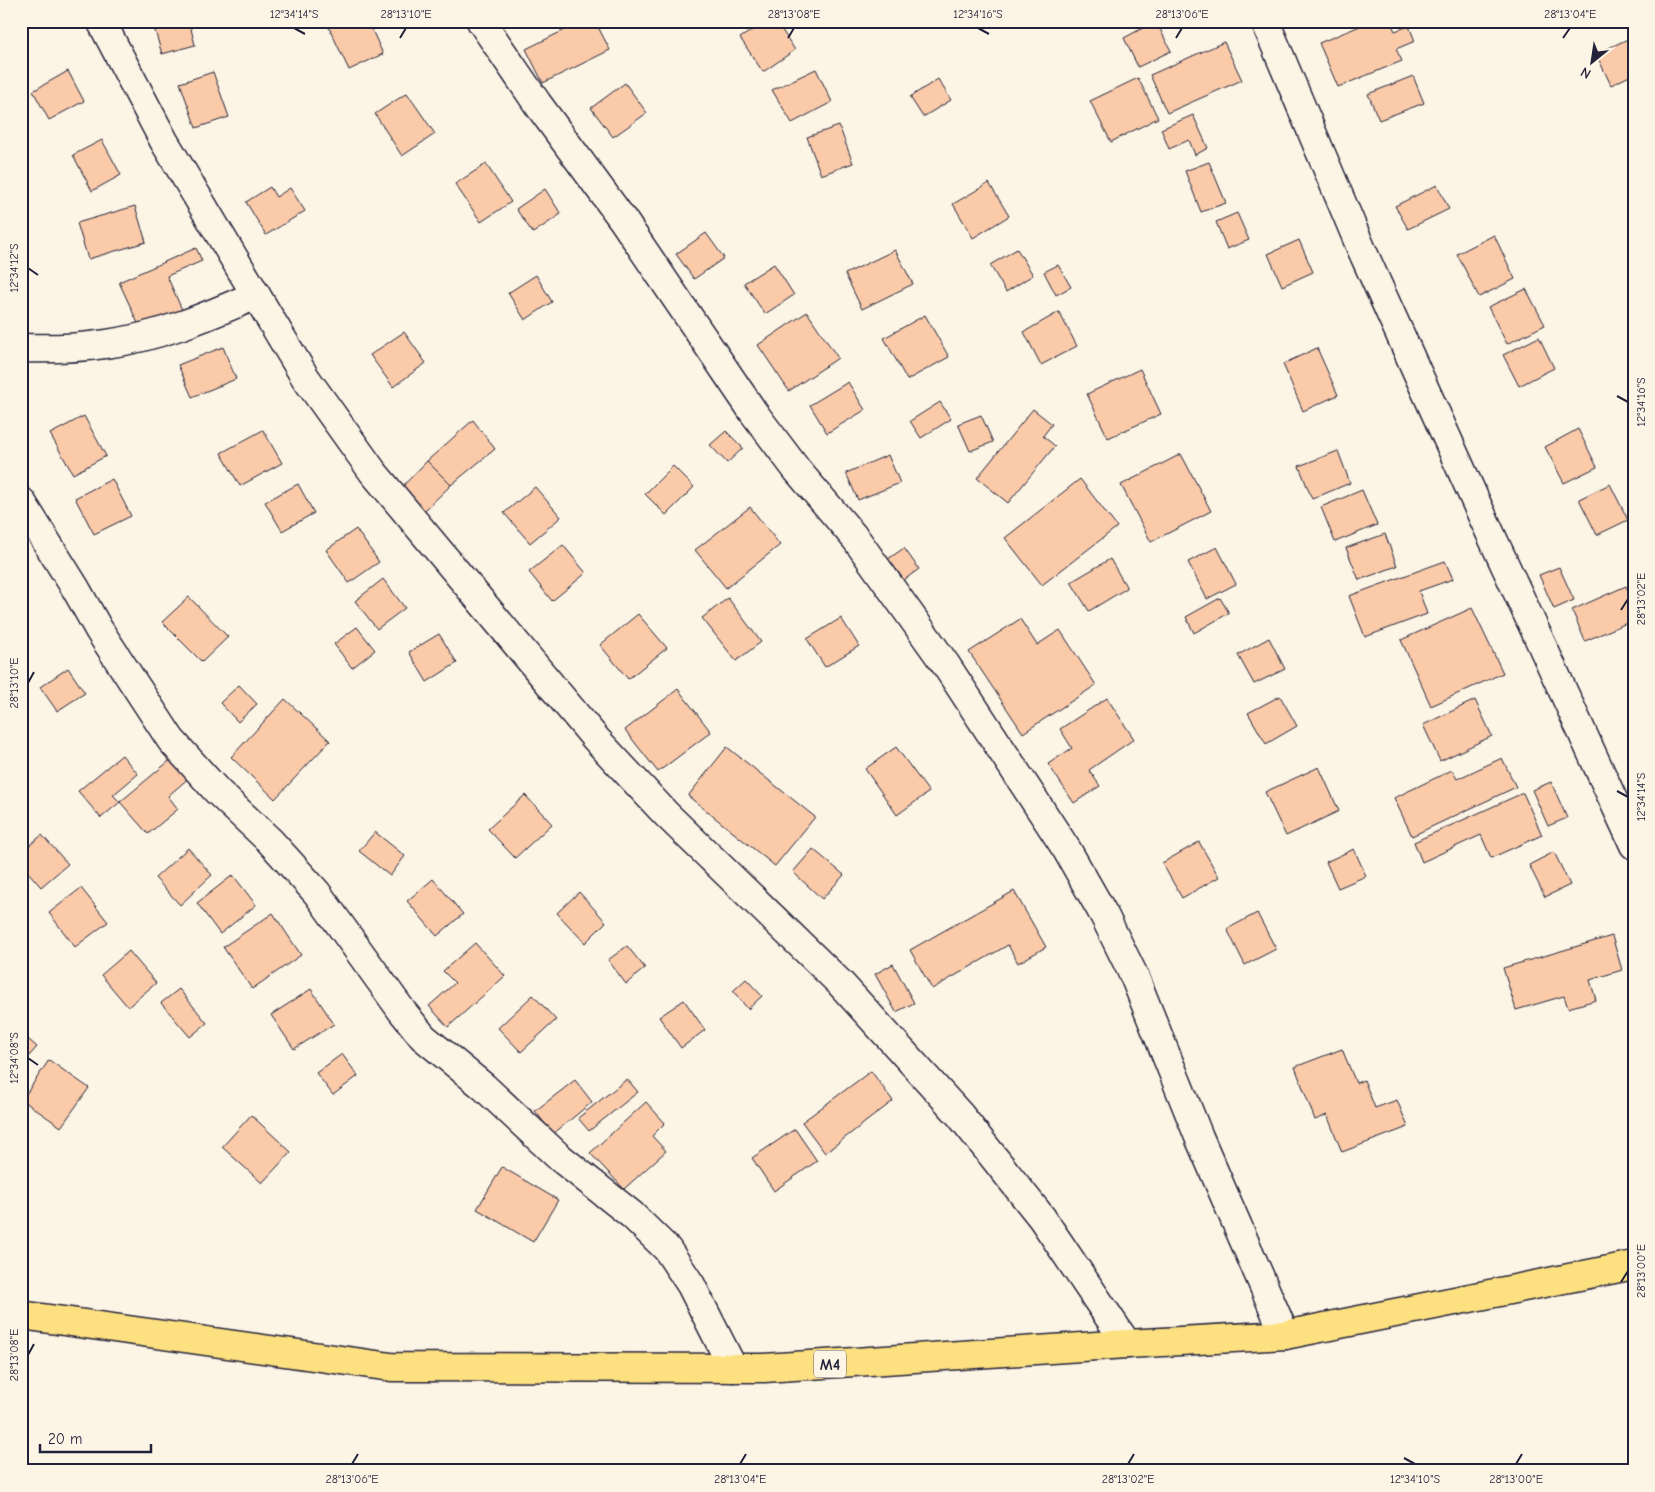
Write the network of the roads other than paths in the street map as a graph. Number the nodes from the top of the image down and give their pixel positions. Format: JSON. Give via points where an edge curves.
{"nodes":[{"id":1,"x":101,"y":21,"type":"edge"},
{"id":2,"x":480,"y":21,"type":"edge"},
{"id":3,"x":1265,"y":21,"type":"edge"},
{"id":4,"x":256,"y":295,"type":"junction"},
{"id":5,"x":21,"y":348,"type":"edge"},
{"id":6,"x":21,"y":502,"type":"edge"},
{"id":7,"x":1634,"y":845,"type":"edge"},
{"id":8,"x":1634,"y":1265,"type":"edge"},
{"id":9,"x":21,"y":1315,"type":"edge"},
{"id":10,"x":1285,"y":1335,"type":"junction"},
{"id":11,"x":1127,"y":1344,"type":"junction"},
{"id":12,"x":733,"y":1368,"type":"junction"}],
"edges":[{"from":1,"to":4,"type":"street","via":[[164,141]]},
{"from":2,"to":10,"type":"street","via":[[623,220],[754,412],[797,470],[856,539],[946,665],[1066,850],[1104,914],[1135,978],[1199,1137]]},
{"from":3,"to":7,"type":"street","via":[[1369,266]]},
{"from":4,"to":5,"type":"street","via":[[200,319],[141,337],[61,349]]},
{"from":4,"to":11,"type":"street","via":[[305,377],[367,464],[472,592],[634,780],[840,983],[960,1116],[1042,1218]]},
{"from":6,"to":12,"type":"street","via":[[171,740],[217,791],[270,840],[317,893],[423,1037],[484,1087],[559,1157],[632,1215],[666,1249],[691,1285]]},
{"from":8,"to":10,"type":"main road","number":"M4"},
{"from":9,"to":12,"type":"main road","number":"M4","via":[[391,1367]]},
{"from":10,"to":11,"type":"main road","number":"M4"},
{"from":11,"to":12,"type":"main road","number":"M4"}]}
